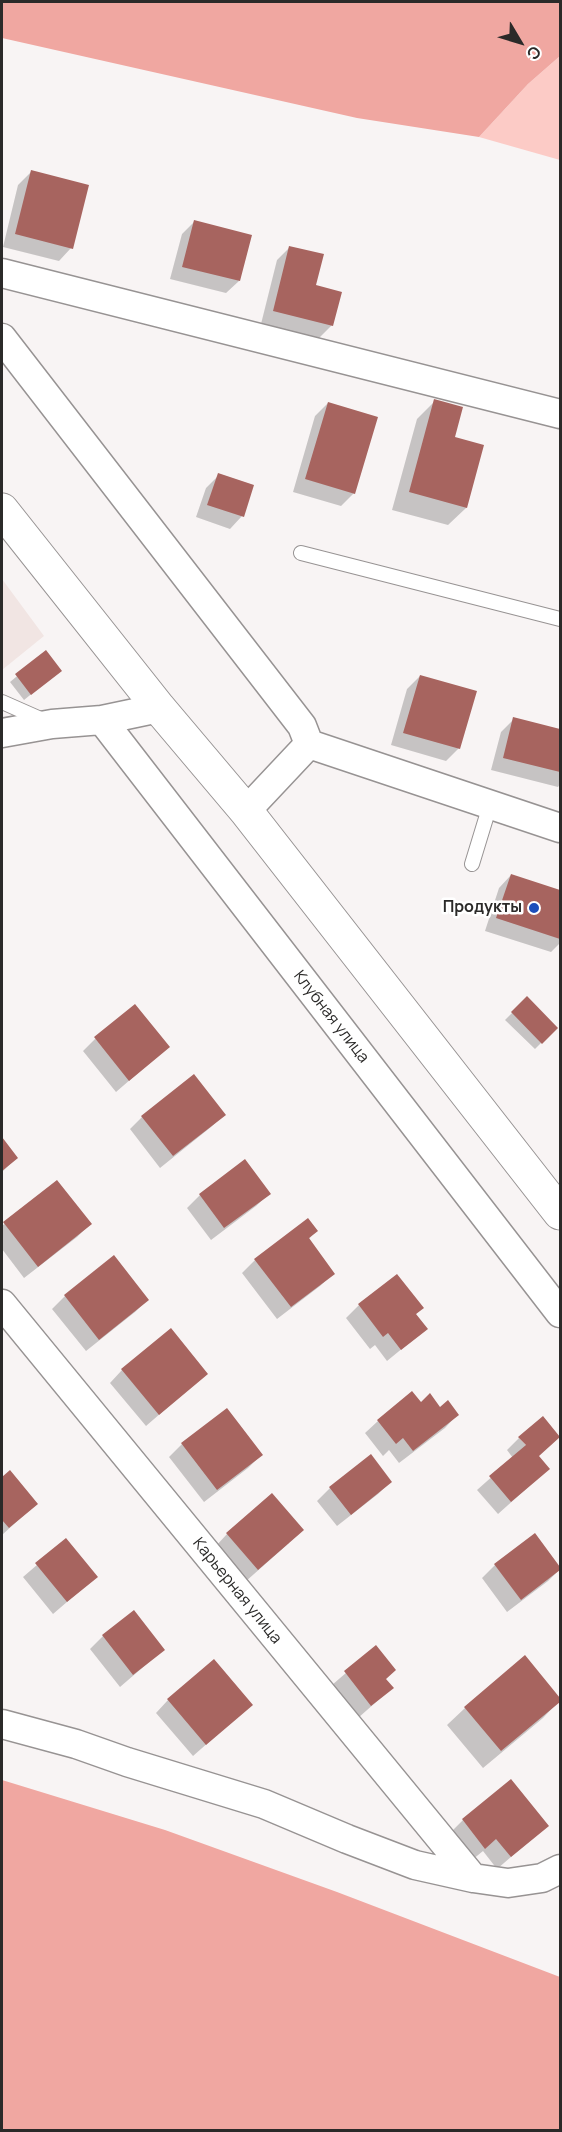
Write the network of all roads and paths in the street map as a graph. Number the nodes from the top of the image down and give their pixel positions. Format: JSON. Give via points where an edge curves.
{"nodes":[{"id":1,"x":2,"y":273,"type":"edge"},
{"id":2,"x":2,"y":338,"type":"edge"},
{"id":3,"x":561,"y":414,"type":"edge"},
{"id":4,"x":2,"y":510,"type":"edge"},
{"id":5,"x":301,"y":553,"type":"dead end"},
{"id":6,"x":561,"y":619,"type":"edge"},
{"id":7,"x":2,"y":702,"type":"edge"},
{"id":8,"x":159,"y":708,"type":"junction"},
{"id":9,"x":102,"y":720,"type":"junction"},
{"id":10,"x":52,"y":724,"type":"junction"},
{"id":11,"x":2,"y":733,"type":"edge"},
{"id":12,"x":309,"y":744,"type":"junction"},
{"id":13,"x":490,"y":806,"type":"junction"},
{"id":14,"x":246,"y":811,"type":"junction"},
{"id":15,"x":561,"y":828,"type":"edge"},
{"id":16,"x":472,"y":864,"type":"dead end"},
{"id":17,"x":561,"y":1213,"type":"edge"},
{"id":18,"x":2,"y":1304,"type":"edge"},
{"id":19,"x":561,"y":1313,"type":"edge"},
{"id":20,"x":2,"y":1724,"type":"edge"},
{"id":21,"x":561,"y":1869,"type":"edge"},
{"id":22,"x":473,"y":1878,"type":"junction"}],
"edges":[{"from":1,"to":3,"type":"street"},
{"from":2,"to":12,"type":"street","via":[[302,726]]},
{"from":4,"to":8,"type":"main road"},
{"from":5,"to":6,"type":"lane"},
{"from":7,"to":10,"type":"lane"},
{"from":8,"to":9,"type":"street"},
{"from":8,"to":14,"type":"main road"},
{"from":9,"to":10,"type":"street"},
{"from":9,"to":19,"type":"street","name":"Клубная улица"},
{"from":10,"to":11,"type":"street"},
{"from":12,"to":13,"type":"street"},
{"from":12,"to":14,"type":"street"},
{"from":13,"to":15,"type":"street"},
{"from":13,"to":16,"type":"lane"},
{"from":14,"to":17,"type":"main road"},
{"from":18,"to":22,"type":"street","name":"Карьерная улица"},
{"from":20,"to":22,"type":"street","via":[[264,1804],[415,1865]]},
{"from":21,"to":22,"type":"street","via":[[542,1878],[508,1883]]}]}
